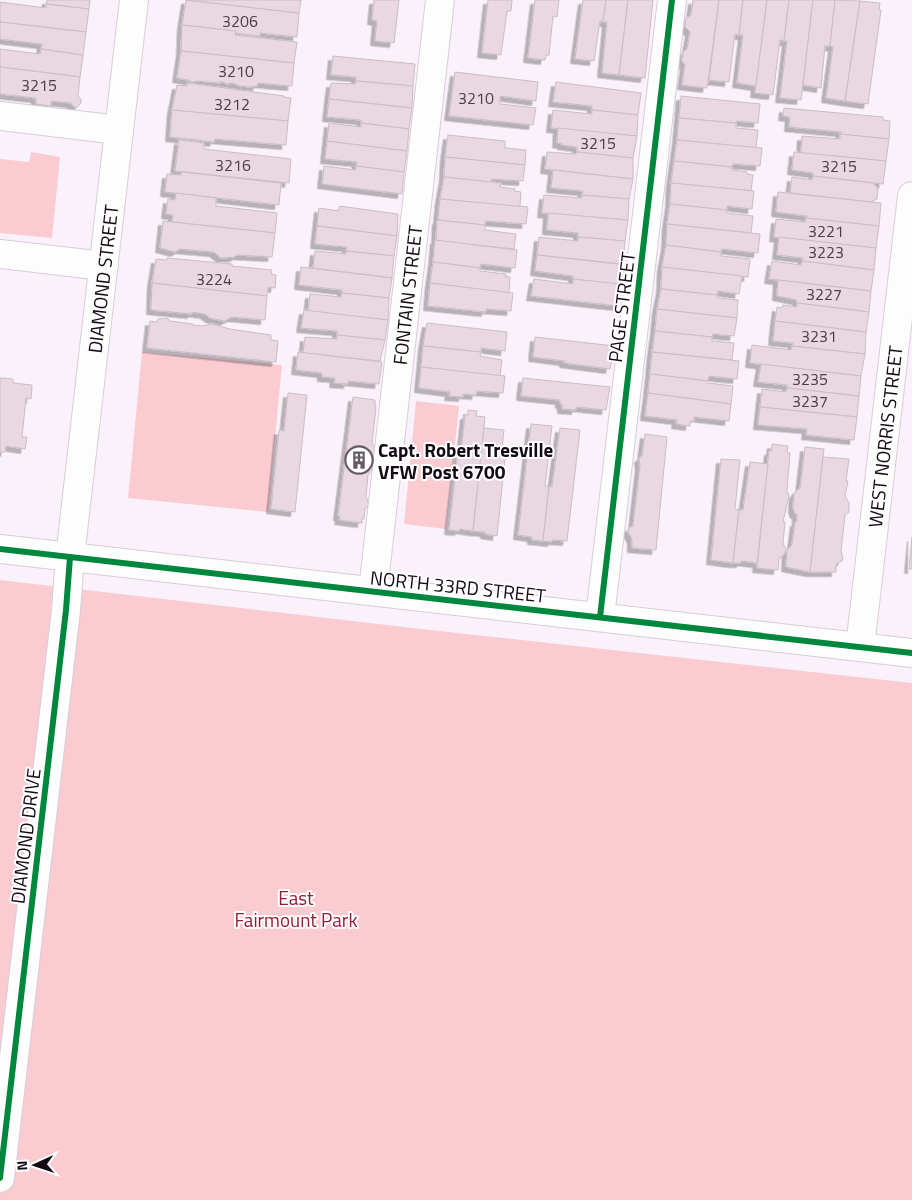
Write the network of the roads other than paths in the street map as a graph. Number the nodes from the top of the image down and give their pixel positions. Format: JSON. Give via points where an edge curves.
{"nodes":[{"id":1,"x":134,"y":0,"type":"edge"},
{"id":2,"x":440,"y":0,"type":"edge"},
{"id":3,"x":672,"y":0,"type":"edge"},
{"id":4,"x":0,"y":116,"type":"edge"},
{"id":5,"x":119,"y":130,"type":"junction"},
{"id":6,"x":912,"y":196,"type":"edge"},
{"id":7,"x":0,"y":254,"type":"edge"},
{"id":8,"x":104,"y":266,"type":"junction"},
{"id":9,"x":0,"y":549,"type":"edge"},
{"id":10,"x":70,"y":557,"type":"junction"},
{"id":11,"x":373,"y":592,"type":"junction"},
{"id":12,"x":600,"y":617,"type":"junction"},
{"id":13,"x":860,"y":647,"type":"junction"},
{"id":14,"x":912,"y":653,"type":"edge"},
{"id":15,"x":0,"y":1178,"type":"edge"}],
"edges":[{"from":1,"to":5,"type":"street","name":"DIAMOND STREET"},
{"from":2,"to":11,"type":"street","name":"FONTAIN STREET"},
{"from":3,"to":12,"type":"street","name":"PAGE STREET"},
{"from":4,"to":5,"type":"street"},
{"from":5,"to":8,"type":"street","name":"DIAMOND STREET"},
{"from":6,"to":13,"type":"street","name":"WEST NORRIS STREET"},
{"from":7,"to":8,"type":"street"},
{"from":8,"to":10,"type":"street","name":"DIAMOND STREET"},
{"from":9,"to":10,"type":"street","name":"NORTH 33RD STREET"},
{"from":10,"to":11,"type":"street","name":"NORTH 33RD STREET"},
{"from":10,"to":15,"type":"street","name":"DIAMOND DRIVE"},
{"from":11,"to":12,"type":"street","name":"NORTH 33RD STREET"},
{"from":12,"to":13,"type":"street","name":"NORTH 33RD STREET"},
{"from":13,"to":14,"type":"street","name":"NORTH 33RD STREET"}]}
